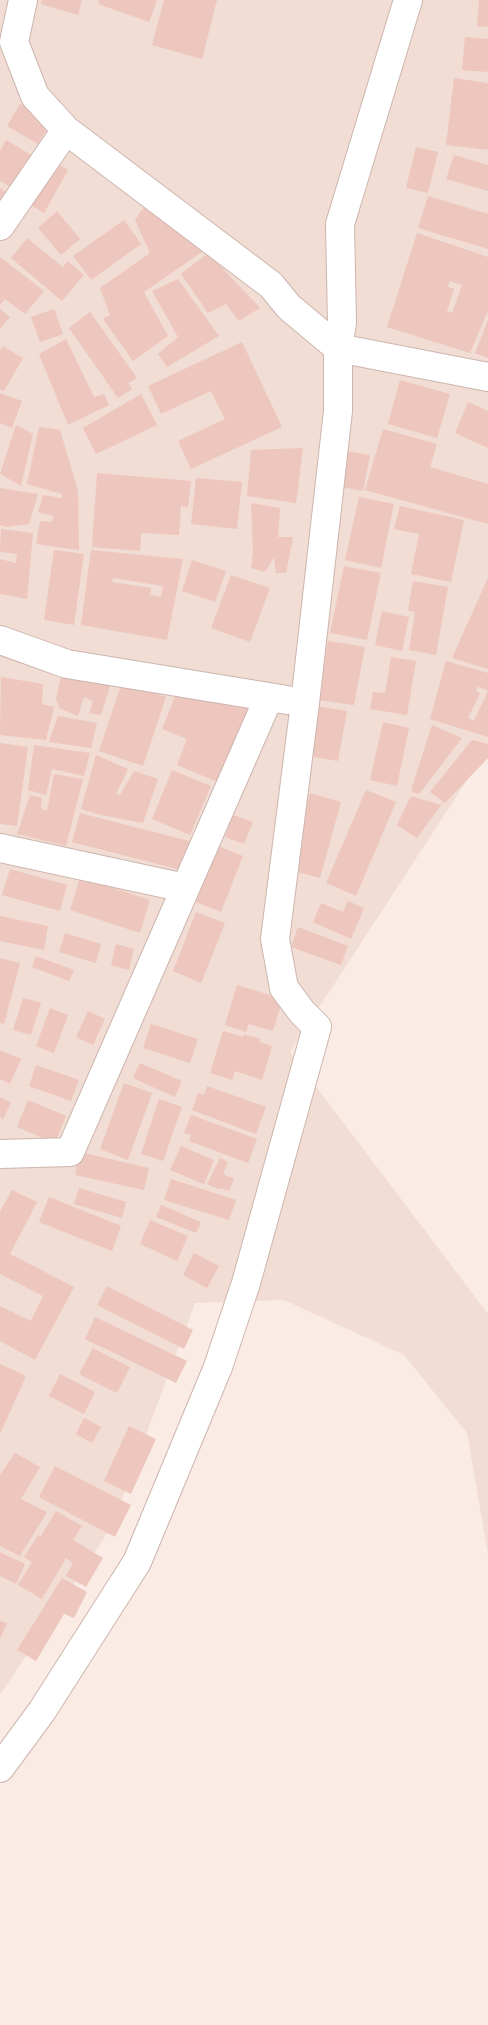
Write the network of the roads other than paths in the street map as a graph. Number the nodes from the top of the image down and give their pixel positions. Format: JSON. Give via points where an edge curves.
{"nodes":[{"id":1,"x":23,"y":0,"type":"edge"},
{"id":2,"x":408,"y":0,"type":"edge"},
{"id":3,"x":7,"y":39,"type":"edge"},
{"id":4,"x":66,"y":130,"type":"junction"},
{"id":5,"x":0,"y":226,"type":"edge"},
{"id":6,"x":338,"y":348,"type":"junction"},
{"id":7,"x":488,"y":377,"type":"edge"},
{"id":8,"x":0,"y":640,"type":"edge"},
{"id":9,"x":269,"y":697,"type":"junction"},
{"id":10,"x":305,"y":703,"type":"junction"},
{"id":11,"x":0,"y":848,"type":"edge"},
{"id":12,"x":185,"y":888,"type":"junction"},
{"id":13,"x":0,"y":1155,"type":"edge"},
{"id":14,"x":0,"y":1768,"type":"edge"}],
"edges":[{"from":1,"to":3,"type":"street"},
{"from":2,"to":6,"type":"street","via":[[340,224],[342,323]]},
{"from":3,"to":4,"type":"street","via":[[35,96]]},
{"from":4,"to":5,"type":"street"},
{"from":4,"to":6,"type":"street","via":[[271,285],[289,307]]},
{"from":6,"to":7,"type":"street"},
{"from":6,"to":10,"type":"street","via":[[338,411]]},
{"from":8,"to":9,"type":"street","via":[[68,664]]},
{"from":9,"to":10,"type":"street"},
{"from":9,"to":12,"type":"street"},
{"from":10,"to":14,"type":"street","via":[[275,939],[284,988],[316,1027],[246,1283],[218,1367],[137,1562],[42,1711]]},
{"from":11,"to":12,"type":"street"},
{"from":12,"to":13,"type":"street","via":[[70,1152]]}]}
